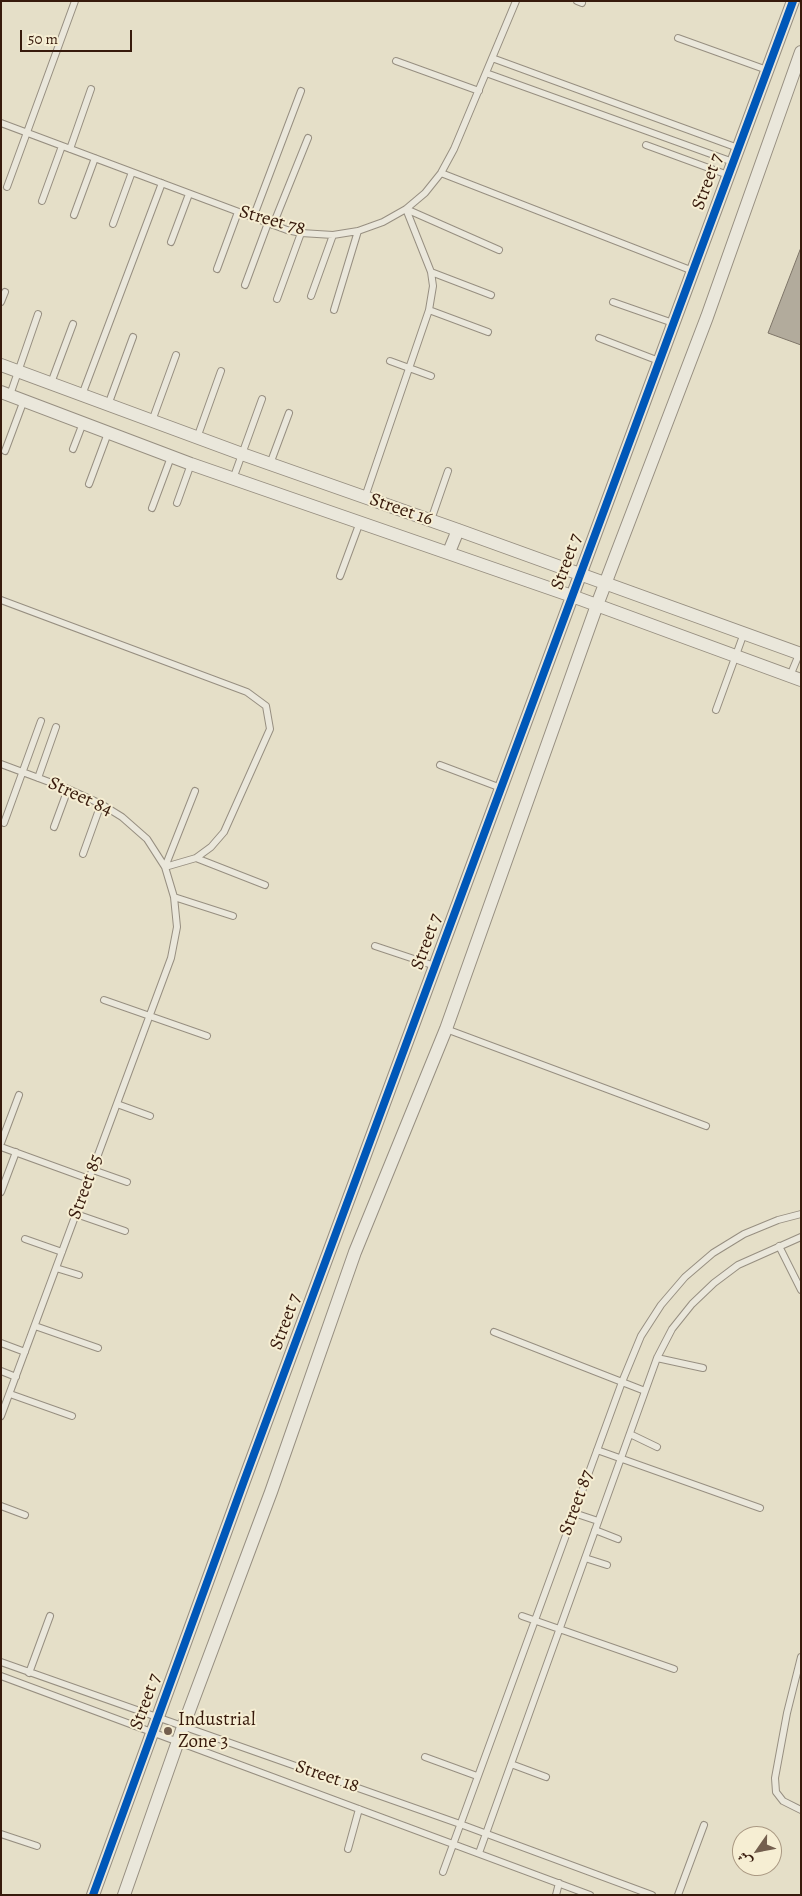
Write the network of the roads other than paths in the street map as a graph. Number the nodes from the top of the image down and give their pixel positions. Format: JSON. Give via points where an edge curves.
{"nodes":[{"id":1,"x":75,"y":1,"type":"edge"},
{"id":2,"x":516,"y":1,"type":"edge"},
{"id":3,"x":793,"y":1,"type":"edge"},
{"id":4,"x":678,"y":38,"type":"dead end"},
{"id":5,"x":801,"y":52,"type":"edge"},
{"id":6,"x":492,"y":58,"type":"junction"},
{"id":7,"x":396,"y":61,"type":"dead end"},
{"id":8,"x":767,"y":70,"type":"junction"},
{"id":9,"x":486,"y":73,"type":"junction"},
{"id":10,"x":91,"y":89,"type":"dead end"},
{"id":11,"x":301,"y":91,"type":"dead end"},
{"id":12,"x":479,"y":91,"type":"junction"},
{"id":13,"x":1,"y":123,"type":"edge"},
{"id":14,"x":27,"y":132,"type":"junction"},
{"id":15,"x":308,"y":138,"type":"dead end"},
{"id":16,"x":646,"y":145,"type":"dead end"},
{"id":17,"x":62,"y":146,"type":"junction"},
{"id":18,"x":738,"y":148,"type":"junction"},
{"id":19,"x":70,"y":149,"type":"junction"},
{"id":20,"x":95,"y":158,"type":"junction"},
{"id":21,"x":733,"y":162,"type":"junction"},
{"id":22,"x":132,"y":172,"type":"junction"},
{"id":23,"x":441,"y":173,"type":"junction"},
{"id":24,"x":728,"y":175,"type":"junction"},
{"id":25,"x":162,"y":183,"type":"junction"},
{"id":26,"x":7,"y":187,"type":"dead end"},
{"id":27,"x":189,"y":194,"type":"junction"},
{"id":28,"x":42,"y":202,"type":"dead end"},
{"id":29,"x":406,"y":209,"type":"junction"},
{"id":30,"x":238,"y":212,"type":"junction"},
{"id":31,"x":74,"y":215,"type":"dead end"},
{"id":32,"x":253,"y":218,"type":"junction"},
{"id":33,"x":113,"y":224,"type":"dead end"},
{"id":34,"x":270,"y":224,"type":"junction"},
{"id":35,"x":358,"y":231,"type":"junction"},
{"id":36,"x":301,"y":233,"type":"junction"},
{"id":37,"x":333,"y":235,"type":"junction"},
{"id":38,"x":171,"y":242,"type":"dead end"},
{"id":39,"x":499,"y":250,"type":"dead end"},
{"id":40,"x":217,"y":269,"type":"dead end"},
{"id":41,"x":693,"y":271,"type":"junction"},
{"id":42,"x":431,"y":272,"type":"junction"},
{"id":43,"x":245,"y":284,"type":"dead end"},
{"id":44,"x":5,"y":292,"type":"dead end"},
{"id":45,"x":490,"y":295,"type":"dead end"},
{"id":46,"x":311,"y":296,"type":"dead end"},
{"id":47,"x":277,"y":299,"type":"dead end"},
{"id":48,"x":1,"y":302,"type":"edge"},
{"id":49,"x":613,"y":302,"type":"dead end"},
{"id":50,"x":334,"y":310,"type":"dead end"},
{"id":51,"x":428,"y":310,"type":"junction"},
{"id":52,"x":38,"y":314,"type":"dead end"},
{"id":53,"x":673,"y":323,"type":"junction"},
{"id":54,"x":73,"y":324,"type":"dead end"},
{"id":55,"x":488,"y":332,"type":"dead end"},
{"id":56,"x":133,"y":337,"type":"dead end"},
{"id":57,"x":599,"y":338,"type":"dead end"},
{"id":58,"x":176,"y":355,"type":"dead end"},
{"id":59,"x":390,"y":361,"type":"dead end"},
{"id":60,"x":659,"y":361,"type":"junction"},
{"id":61,"x":1,"y":365,"type":"edge"},
{"id":62,"x":408,"y":367,"type":"junction"},
{"id":63,"x":18,"y":371,"type":"junction"},
{"id":64,"x":221,"y":372,"type":"dead end"},
{"id":65,"x":431,"y":376,"type":"dead end"},
{"id":66,"x":51,"y":383,"type":"junction"},
{"id":67,"x":6,"y":394,"type":"edge"},
{"id":68,"x":82,"y":395,"type":"junction"},
{"id":69,"x":262,"y":399,"type":"dead end"},
{"id":70,"x":24,"y":400,"type":"junction"},
{"id":71,"x":108,"y":405,"type":"junction"},
{"id":72,"x":289,"y":413,"type":"dead end"},
{"id":73,"x":152,"y":421,"type":"junction"},
{"id":74,"x":83,"y":423,"type":"junction"},
{"id":75,"x":108,"y":433,"type":"junction"},
{"id":76,"x":196,"y":438,"type":"junction"},
{"id":77,"x":73,"y":450,"type":"dead end"},
{"id":78,"x":5,"y":451,"type":"dead end"},
{"id":79,"x":242,"y":454,"type":"junction"},
{"id":80,"x":171,"y":457,"type":"junction"},
{"id":81,"x":192,"y":464,"type":"junction"},
{"id":82,"x":270,"y":464,"type":"junction"},
{"id":83,"x":448,"y":471,"type":"dead end"},
{"id":84,"x":233,"y":479,"type":"junction"},
{"id":85,"x":89,"y":484,"type":"dead end"},
{"id":86,"x":365,"y":498,"type":"junction"},
{"id":87,"x":177,"y":503,"type":"dead end"},
{"id":88,"x":152,"y":508,"type":"dead end"},
{"id":89,"x":431,"y":520,"type":"junction"},
{"id":90,"x":360,"y":522,"type":"junction"},
{"id":91,"x":458,"y":530,"type":"junction"},
{"id":92,"x":449,"y":552,"type":"junction"},
{"id":93,"x":580,"y":575,"type":"junction"},
{"id":94,"x":340,"y":576,"type":"dead end"},
{"id":95,"x":606,"y":584,"type":"junction"},
{"id":96,"x":572,"y":596,"type":"junction"},
{"id":97,"x":1,"y":600,"type":"edge"},
{"id":98,"x":597,"y":605,"type":"junction"},
{"id":99,"x":744,"y":633,"type":"junction"},
{"id":100,"x":800,"y":653,"type":"edge"},
{"id":101,"x":736,"y":656,"type":"junction"},
{"id":102,"x":796,"y":678,"type":"edge"},
{"id":103,"x":716,"y":710,"type":"dead end"},
{"id":104,"x":41,"y":721,"type":"dead end"},
{"id":105,"x":56,"y":727,"type":"dead end"},
{"id":106,"x":1,"y":764,"type":"edge"},
{"id":107,"x":440,"y":765,"type":"dead end"},
{"id":108,"x":22,"y":772,"type":"junction"},
{"id":109,"x":38,"y":778,"type":"junction"},
{"id":110,"x":501,"y":788,"type":"junction"},
{"id":111,"x":68,"y":789,"type":"junction"},
{"id":112,"x":195,"y":791,"type":"dead end"},
{"id":113,"x":102,"y":804,"type":"junction"},
{"id":114,"x":4,"y":823,"type":"dead end"},
{"id":115,"x":54,"y":827,"type":"dead end"},
{"id":116,"x":83,"y":854,"type":"dead end"},
{"id":117,"x":196,"y":858,"type":"junction"},
{"id":118,"x":165,"y":867,"type":"junction"},
{"id":119,"x":265,"y":885,"type":"dead end"},
{"id":120,"x":174,"y":896,"type":"junction"},
{"id":121,"x":233,"y":916,"type":"dead end"},
{"id":122,"x":375,"y":946,"type":"dead end"},
{"id":123,"x":171,"y":958,"type":"joint"},
{"id":124,"x":435,"y":966,"type":"junction"},
{"id":125,"x":104,"y":1000,"type":"dead end"},
{"id":126,"x":150,"y":1016,"type":"junction"},
{"id":127,"x":446,"y":1029,"type":"junction"},
{"id":128,"x":207,"y":1036,"type":"dead end"},
{"id":129,"x":19,"y":1095,"type":"dead end"},
{"id":130,"x":117,"y":1104,"type":"junction"},
{"id":131,"x":150,"y":1116,"type":"dead end"},
{"id":132,"x":706,"y":1126,"type":"dead end"},
{"id":133,"x":1,"y":1143,"type":"edge"},
{"id":134,"x":1,"y":1147,"type":"edge"},
{"id":135,"x":16,"y":1152,"type":"junction"},
{"id":136,"x":93,"y":1170,"type":"junction"},
{"id":137,"x":89,"y":1179,"type":"junction"},
{"id":138,"x":127,"y":1182,"type":"dead end"},
{"id":139,"x":1,"y":1192,"type":"edge"},
{"id":140,"x":76,"y":1214,"type":"junction"},
{"id":141,"x":801,"y":1214,"type":"edge"},
{"id":142,"x":125,"y":1231,"type":"dead end"},
{"id":143,"x":801,"y":1237,"type":"edge"},
{"id":144,"x":25,"y":1239,"type":"dead end"},
{"id":145,"x":779,"y":1246,"type":"junction"},
{"id":146,"x":62,"y":1252,"type":"junction"},
{"id":147,"x":56,"y":1268,"type":"junction"},
{"id":148,"x":79,"y":1275,"type":"dead end"},
{"id":149,"x":801,"y":1290,"type":"edge"},
{"id":150,"x":35,"y":1326,"type":"junction"},
{"id":151,"x":494,"y":1332,"type":"dead end"},
{"id":152,"x":1,"y":1343,"type":"edge"},
{"id":153,"x":98,"y":1348,"type":"dead end"},
{"id":154,"x":25,"y":1352,"type":"junction"},
{"id":155,"x":657,"y":1358,"type":"junction"},
{"id":156,"x":703,"y":1368,"type":"dead end"},
{"id":157,"x":1,"y":1372,"type":"edge"},
{"id":158,"x":16,"y":1377,"type":"junction"},
{"id":159,"x":622,"y":1382,"type":"junction"},
{"id":160,"x":645,"y":1391,"type":"junction"},
{"id":161,"x":10,"y":1394,"type":"junction"},
{"id":162,"x":1,"y":1416,"type":"edge"},
{"id":163,"x":72,"y":1416,"type":"dead end"},
{"id":164,"x":630,"y":1434,"type":"junction"},
{"id":165,"x":657,"y":1447,"type":"dead end"},
{"id":166,"x":597,"y":1450,"type":"junction"},
{"id":167,"x":621,"y":1459,"type":"junction"},
{"id":168,"x":1,"y":1506,"type":"edge"},
{"id":169,"x":760,"y":1508,"type":"dead end"},
{"id":170,"x":574,"y":1512,"type":"junction"},
{"id":171,"x":25,"y":1515,"type":"dead end"},
{"id":172,"x":598,"y":1521,"type":"junction"},
{"id":173,"x":595,"y":1530,"type":"junction"},
{"id":174,"x":618,"y":1539,"type":"dead end"},
{"id":175,"x":585,"y":1558,"type":"junction"},
{"id":176,"x":607,"y":1565,"type":"dead end"},
{"id":177,"x":50,"y":1616,"type":"dead end"},
{"id":178,"x":522,"y":1616,"type":"dead end"},
{"id":179,"x":534,"y":1620,"type":"junction"},
{"id":180,"x":560,"y":1629,"type":"junction"},
{"id":181,"x":801,"y":1658,"type":"edge"},
{"id":182,"x":1,"y":1662,"type":"edge"},
{"id":183,"x":674,"y":1669,"type":"dead end"},
{"id":184,"x":29,"y":1672,"type":"junction"},
{"id":185,"x":1,"y":1676,"type":"edge"},
{"id":186,"x":157,"y":1718,"type":"junction"},
{"id":187,"x":184,"y":1727,"type":"junction"},
{"id":188,"x":152,"y":1733,"type":"junction"},
{"id":189,"x":178,"y":1742,"type":"junction"},
{"id":190,"x":425,"y":1757,"type":"dead end"},
{"id":191,"x":511,"y":1764,"type":"junction"},
{"id":192,"x":477,"y":1776,"type":"junction"},
{"id":193,"x":546,"y":1777,"type":"dead end"},
{"id":194,"x":359,"y":1809,"type":"junction"},
{"id":195,"x":801,"y":1810,"type":"edge"},
{"id":196,"x":460,"y":1824,"type":"junction"},
{"id":197,"x":704,"y":1825,"type":"dead end"},
{"id":198,"x":1,"y":1834,"type":"edge"},
{"id":199,"x":486,"y":1834,"type":"junction"},
{"id":200,"x":452,"y":1844,"type":"junction"},
{"id":201,"x":37,"y":1846,"type":"dead end"},
{"id":202,"x":348,"y":1849,"type":"dead end"},
{"id":203,"x":479,"y":1854,"type":"junction"},
{"id":204,"x":443,"y":1872,"type":"dead end"},
{"id":205,"x":559,"y":1883,"type":"junction"},
{"id":206,"x":93,"y":1895,"type":"edge"},
{"id":207,"x":124,"y":1895,"type":"edge"},
{"id":208,"x":556,"y":1895,"type":"edge"},
{"id":209,"x":590,"y":1895,"type":"edge"},
{"id":210,"x":652,"y":1895,"type":"edge"},
{"id":211,"x":678,"y":1895,"type":"edge"}],
"edges":[{"from":1,"to":14,"type":"lane"},
{"from":2,"to":6,"type":"lane","name":"Street 78"},
{"from":3,"to":8,"type":"street","name":"Street 7"},
{"from":4,"to":8,"type":"lane"},
{"from":5,"to":95,"type":"street","via":[[707,317]]},
{"from":6,"to":9,"type":"lane","name":"Street 78"},
{"from":6,"to":18,"type":"lane"},
{"from":7,"to":12,"type":"lane"},
{"from":8,"to":18,"type":"street","name":"Street 7"},
{"from":9,"to":12,"type":"lane","name":"Street 78"},
{"from":9,"to":21,"type":"lane"},
{"from":10,"to":19,"type":"lane"},
{"from":11,"to":32,"type":"lane"},
{"from":12,"to":23,"type":"lane","name":"Street 78"},
{"from":13,"to":14,"type":"lane","name":"Street 78"},
{"from":14,"to":17,"type":"lane","name":"Street 78"},
{"from":14,"to":26,"type":"lane"},
{"from":15,"to":34,"type":"lane"},
{"from":16,"to":24,"type":"lane"},
{"from":17,"to":19,"type":"lane","name":"Street 78"},
{"from":17,"to":28,"type":"lane"},
{"from":18,"to":21,"type":"street","name":"Street 7"},
{"from":19,"to":20,"type":"lane","name":"Street 78"},
{"from":20,"to":22,"type":"lane","name":"Street 78"},
{"from":20,"to":31,"type":"lane"},
{"from":21,"to":24,"type":"street","name":"Street 7"},
{"from":22,"to":25,"type":"lane","name":"Street 78"},
{"from":22,"to":33,"type":"lane"},
{"from":23,"to":29,"type":"lane","name":"Street 78"},
{"from":23,"to":41,"type":"lane"},
{"from":24,"to":41,"type":"street","name":"Street 7"},
{"from":25,"to":27,"type":"lane","name":"Street 78"},
{"from":25,"to":68,"type":"lane"},
{"from":27,"to":30,"type":"lane","name":"Street 78"},
{"from":27,"to":38,"type":"lane"},
{"from":29,"to":35,"type":"lane","name":"Street 78"},
{"from":29,"to":39,"type":"lane"},
{"from":29,"to":42,"type":"lane"},
{"from":30,"to":32,"type":"lane","name":"Street 78"},
{"from":30,"to":40,"type":"lane"},
{"from":32,"to":34,"type":"lane","name":"Street 78"},
{"from":34,"to":36,"type":"lane","name":"Street 78"},
{"from":34,"to":43,"type":"lane"},
{"from":35,"to":37,"type":"lane","name":"Street 78"},
{"from":35,"to":50,"type":"lane"},
{"from":36,"to":37,"type":"lane","name":"Street 78"},
{"from":36,"to":47,"type":"lane"},
{"from":37,"to":46,"type":"lane"},
{"from":41,"to":53,"type":"street","name":"Street 7"},
{"from":42,"to":45,"type":"lane"},
{"from":42,"to":51,"type":"lane","via":[[433,286]]},
{"from":44,"to":48,"type":"lane"},
{"from":49,"to":53,"type":"lane"},
{"from":51,"to":55,"type":"lane"},
{"from":51,"to":62,"type":"lane"},
{"from":52,"to":63,"type":"lane"},
{"from":53,"to":60,"type":"street","name":"Street 7"},
{"from":54,"to":66,"type":"lane"},
{"from":56,"to":71,"type":"lane"},
{"from":57,"to":60,"type":"lane"},
{"from":58,"to":73,"type":"lane"},
{"from":59,"to":62,"type":"lane"},
{"from":60,"to":93,"type":"street","name":"Street 7"},
{"from":61,"to":63,"type":"street","name":"Street 16"},
{"from":62,"to":65,"type":"lane"},
{"from":62,"to":86,"type":"lane"},
{"from":63,"to":66,"type":"street","name":"Street 16"},
{"from":63,"to":67,"type":"lane"},
{"from":64,"to":76,"type":"lane"},
{"from":66,"to":68,"type":"street","name":"Street 16"},
{"from":67,"to":70,"type":"street","name":"Street 16"},
{"from":68,"to":71,"type":"street","name":"Street 16"},
{"from":69,"to":79,"type":"lane"},
{"from":70,"to":74,"type":"street","name":"Street 16"},
{"from":70,"to":78,"type":"lane"},
{"from":71,"to":73,"type":"street","name":"Street 16"},
{"from":72,"to":82,"type":"lane"},
{"from":73,"to":76,"type":"street","name":"Street 16"},
{"from":74,"to":75,"type":"street","name":"Street 16"},
{"from":74,"to":77,"type":"lane"},
{"from":75,"to":80,"type":"street","name":"Street 16"},
{"from":75,"to":85,"type":"lane"},
{"from":76,"to":79,"type":"street","name":"Street 16"},
{"from":79,"to":82,"type":"street","name":"Street 16"},
{"from":79,"to":84,"type":"lane"},
{"from":80,"to":81,"type":"street","name":"Street 16"},
{"from":80,"to":88,"type":"lane"},
{"from":81,"to":84,"type":"street","name":"Street 16"},
{"from":81,"to":87,"type":"lane"},
{"from":82,"to":86,"type":"street","name":"Street 16"},
{"from":83,"to":89,"type":"lane"},
{"from":84,"to":90,"type":"street","name":"Street 16"},
{"from":86,"to":89,"type":"street","name":"Street 16"},
{"from":89,"to":91,"type":"street","name":"Street 16"},
{"from":90,"to":92,"type":"street","name":"Street 16"},
{"from":90,"to":94,"type":"lane"},
{"from":91,"to":92,"type":"street"},
{"from":91,"to":93,"type":"street","name":"Street 16"},
{"from":92,"to":96,"type":"street","name":"Street 16"},
{"from":93,"to":95,"type":"street","name":"Street 16"},
{"from":93,"to":96,"type":"street","name":"Street 7"},
{"from":95,"to":98,"type":"street"},
{"from":95,"to":99,"type":"street","name":"Street 16"},
{"from":96,"to":98,"type":"street","name":"Street 16"},
{"from":96,"to":110,"type":"street","name":"Street 7"},
{"from":97,"to":117,"type":"lane","via":[[247,692],[266,706],[270,729],[224,832],[212,847]]},
{"from":98,"to":101,"type":"street","name":"Street 16"},
{"from":98,"to":127,"type":"street"},
{"from":99,"to":100,"type":"street","name":"Street 16"},
{"from":99,"to":101,"type":"lane"},
{"from":100,"to":102,"type":"lane"},
{"from":101,"to":102,"type":"street","name":"Street 16"},
{"from":101,"to":103,"type":"lane"},
{"from":104,"to":108,"type":"lane"},
{"from":105,"to":109,"type":"lane"},
{"from":106,"to":108,"type":"lane","name":"Street 84"},
{"from":107,"to":110,"type":"lane"},
{"from":108,"to":109,"type":"lane","name":"Street 84"},
{"from":108,"to":114,"type":"lane"},
{"from":109,"to":111,"type":"lane","name":"Street 84"},
{"from":110,"to":124,"type":"street","name":"Street 7"},
{"from":111,"to":113,"type":"lane","name":"Street 84"},
{"from":111,"to":115,"type":"lane"},
{"from":112,"to":118,"type":"lane"},
{"from":113,"to":116,"type":"lane"},
{"from":113,"to":118,"type":"lane","name":"Street 84","via":[[147,839]]},
{"from":117,"to":118,"type":"lane"},
{"from":117,"to":119,"type":"lane"},
{"from":118,"to":120,"type":"lane","name":"Street 84"},
{"from":120,"to":121,"type":"lane"},
{"from":120,"to":123,"type":"lane","name":"Street 84","via":[[177,928]]},
{"from":122,"to":124,"type":"lane"},
{"from":123,"to":126,"type":"lane","name":"Street 85"},
{"from":124,"to":186,"type":"street","name":"Street 7"},
{"from":125,"to":126,"type":"lane"},
{"from":126,"to":128,"type":"lane"},
{"from":126,"to":130,"type":"lane","name":"Street 85"},
{"from":127,"to":132,"type":"lane"},
{"from":127,"to":187,"type":"street","via":[[355,1252]]},
{"from":129,"to":133,"type":"lane"},
{"from":130,"to":131,"type":"lane"},
{"from":130,"to":136,"type":"lane","name":"Street 85"},
{"from":134,"to":135,"type":"lane"},
{"from":135,"to":137,"type":"lane"},
{"from":135,"to":139,"type":"lane"},
{"from":136,"to":137,"type":"lane","name":"Street 85"},
{"from":136,"to":138,"type":"lane"},
{"from":137,"to":140,"type":"lane","name":"Street 85"},
{"from":140,"to":142,"type":"lane"},
{"from":140,"to":146,"type":"lane","name":"Street 85"},
{"from":141,"to":159,"type":"lane","name":"Street 87","via":[[744,1234],[713,1253],[685,1277],[641,1336]]},
{"from":143,"to":145,"type":"lane","name":"Street 87"},
{"from":144,"to":146,"type":"lane"},
{"from":145,"to":149,"type":"lane"},
{"from":145,"to":155,"type":"lane","name":"Street 87","via":[[738,1265],[714,1283],[672,1329]]},
{"from":146,"to":147,"type":"lane","name":"Street 85"},
{"from":147,"to":148,"type":"lane"},
{"from":147,"to":150,"type":"lane","name":"Street 85"},
{"from":150,"to":153,"type":"lane"},
{"from":150,"to":154,"type":"lane","name":"Street 85"},
{"from":151,"to":159,"type":"lane"},
{"from":152,"to":154,"type":"lane"},
{"from":154,"to":158,"type":"lane","name":"Street 85"},
{"from":155,"to":156,"type":"lane"},
{"from":155,"to":160,"type":"lane","name":"Street 87"},
{"from":157,"to":158,"type":"lane"},
{"from":158,"to":161,"type":"lane","name":"Street 85"},
{"from":159,"to":160,"type":"lane"},
{"from":159,"to":166,"type":"lane","name":"Street 87"},
{"from":160,"to":164,"type":"lane","name":"Street 87"},
{"from":161,"to":162,"type":"lane","name":"Street 85"},
{"from":161,"to":163,"type":"lane"},
{"from":164,"to":165,"type":"lane"},
{"from":164,"to":167,"type":"lane","name":"Street 87"},
{"from":166,"to":167,"type":"lane"},
{"from":166,"to":170,"type":"lane","name":"Street 87"},
{"from":167,"to":169,"type":"lane"},
{"from":167,"to":172,"type":"lane","name":"Street 87"},
{"from":168,"to":171,"type":"lane"},
{"from":170,"to":172,"type":"lane"},
{"from":170,"to":179,"type":"lane","name":"Street 87"},
{"from":172,"to":173,"type":"lane","name":"Street 87"},
{"from":173,"to":174,"type":"lane"},
{"from":173,"to":175,"type":"lane","name":"Street 87"},
{"from":175,"to":176,"type":"lane"},
{"from":175,"to":180,"type":"lane","name":"Street 87"},
{"from":177,"to":184,"type":"lane"},
{"from":178,"to":179,"type":"lane"},
{"from":179,"to":180,"type":"lane"},
{"from":179,"to":192,"type":"lane","name":"Street 87"},
{"from":180,"to":183,"type":"lane"},
{"from":180,"to":191,"type":"lane","name":"Street 87"},
{"from":181,"to":195,"type":"lane","via":[[775,1778],[776,1792],[783,1801]]},
{"from":182,"to":184,"type":"lane","name":"Street 18"},
{"from":184,"to":186,"type":"lane","name":"Street 18"},
{"from":185,"to":188,"type":"lane","name":"Street 18"},
{"from":186,"to":187,"type":"lane","name":"Street 18"},
{"from":186,"to":188,"type":"street","name":"Street 7"},
{"from":187,"to":189,"type":"street"},
{"from":187,"to":196,"type":"lane","name":"Street 18"},
{"from":188,"to":189,"type":"lane","name":"Street 18"},
{"from":188,"to":206,"type":"street","name":"Street 7"},
{"from":189,"to":194,"type":"lane","name":"Street 18"},
{"from":189,"to":207,"type":"street"},
{"from":190,"to":192,"type":"lane"},
{"from":191,"to":193,"type":"lane"},
{"from":191,"to":199,"type":"lane","name":"Street 87"},
{"from":192,"to":196,"type":"lane","name":"Street 87"},
{"from":194,"to":200,"type":"lane","name":"Street 18"},
{"from":194,"to":202,"type":"lane"},
{"from":196,"to":199,"type":"lane","name":"Street 18"},
{"from":196,"to":200,"type":"lane","name":"Street 87"},
{"from":197,"to":211,"type":"lane"},
{"from":198,"to":201,"type":"lane"},
{"from":199,"to":203,"type":"lane","name":"Street 87"},
{"from":199,"to":210,"type":"lane","name":"Street 18"},
{"from":200,"to":203,"type":"lane","name":"Street 18"},
{"from":200,"to":204,"type":"lane","name":"Street 87"},
{"from":203,"to":205,"type":"lane","name":"Street 18"},
{"from":205,"to":208,"type":"lane"},
{"from":205,"to":209,"type":"lane","name":"Street 18"}]}
